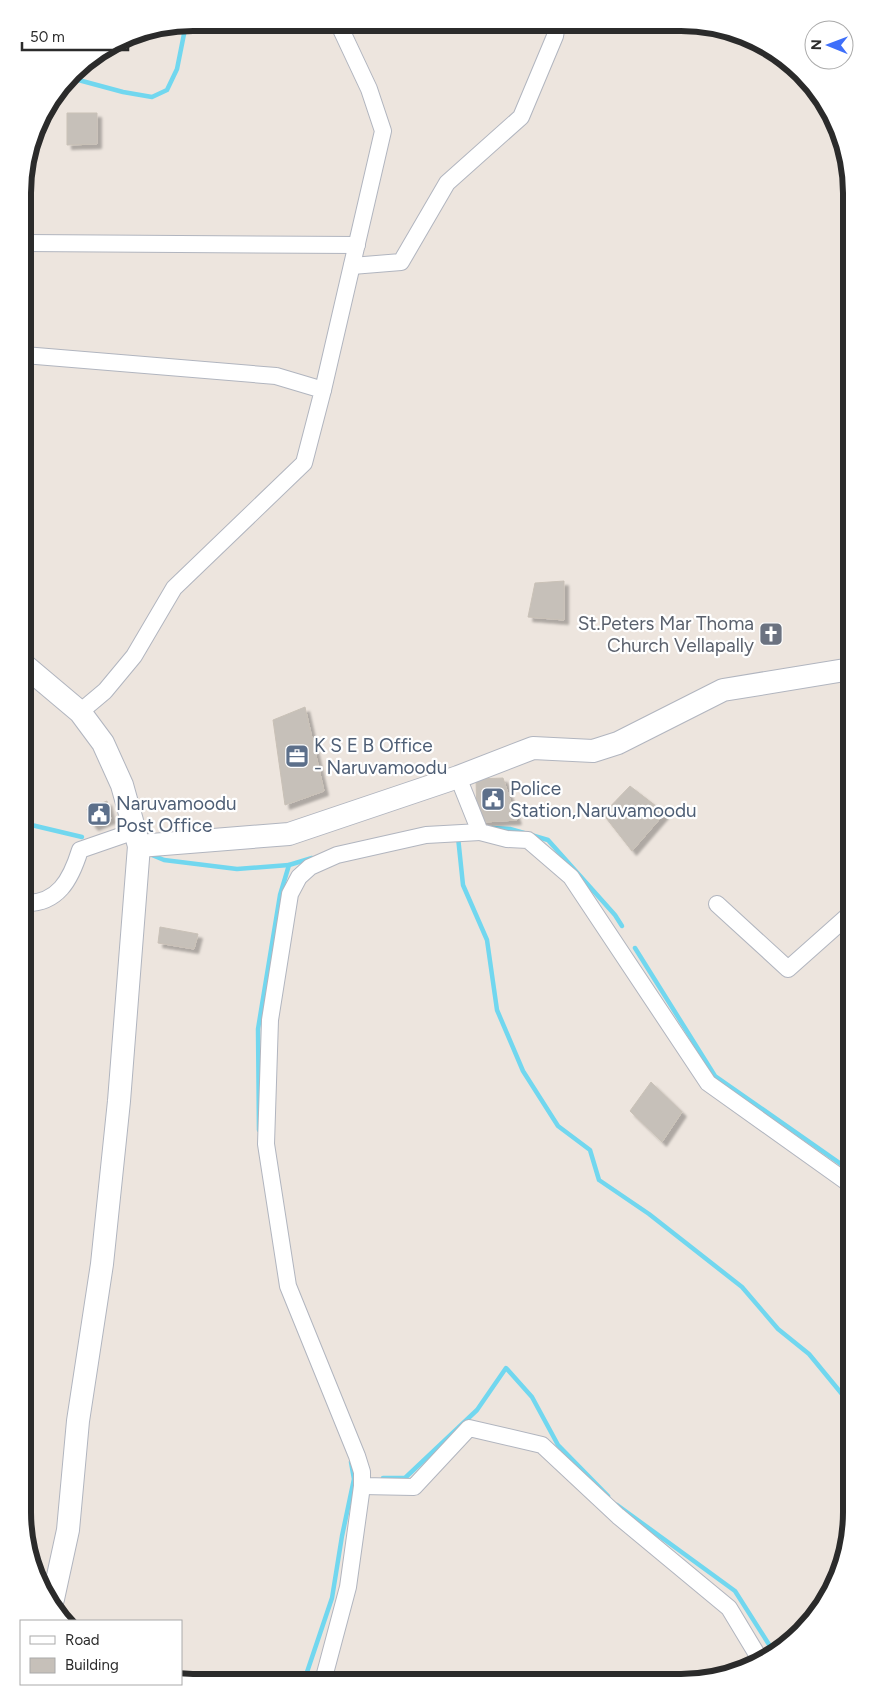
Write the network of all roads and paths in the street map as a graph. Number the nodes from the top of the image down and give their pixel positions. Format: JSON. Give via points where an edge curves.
{"nodes":[{"id":1,"x":342,"y":31,"type":"edge"},
{"id":2,"x":555,"y":31,"type":"edge"},
{"id":3,"x":31,"y":242,"type":"edge"},
{"id":4,"x":357,"y":245,"type":"junction"},
{"id":5,"x":352,"y":266,"type":"junction"},
{"id":6,"x":31,"y":356,"type":"edge"},
{"id":7,"x":323,"y":390,"type":"junction"},
{"id":8,"x":843,"y":670,"type":"edge"},
{"id":9,"x":31,"y":671,"type":"edge"},
{"id":10,"x":80,"y":712,"type":"junction"},
{"id":11,"x":458,"y":777,"type":"junction"},
{"id":12,"x":473,"y":832,"type":"junction"},
{"id":13,"x":137,"y":839,"type":"junction"},
{"id":14,"x":31,"y":901,"type":"edge"},
{"id":15,"x":717,"y":904,"type":"dead end"},
{"id":16,"x":842,"y":920,"type":"edge"},
{"id":17,"x":842,"y":1179,"type":"edge"},
{"id":18,"x":362,"y":1481,"type":"junction"},
{"id":19,"x":54,"y":1593,"type":"edge"},
{"id":20,"x":757,"y":1654,"type":"edge"},
{"id":21,"x":325,"y":1674,"type":"edge"}],
"edges":[{"from":1,"to":4,"type":"street","via":[[370,89],[383,131]]},
{"from":2,"to":5,"type":"street","via":[[521,117],[448,183],[401,262]]},
{"from":3,"to":4,"type":"street"},
{"from":4,"to":5,"type":"street"},
{"from":5,"to":7,"type":"street"},
{"from":6,"to":7,"type":"street","via":[[276,376]]},
{"from":7,"to":10,"type":"street","via":[[304,463],[174,588],[134,656],[105,691]]},
{"from":8,"to":11,"type":"street","via":[[723,690],[618,743],[593,751],[533,748]]},
{"from":9,"to":10,"type":"street"},
{"from":10,"to":13,"type":"street","via":[[103,743],[122,785]]},
{"from":11,"to":12,"type":"street"},
{"from":11,"to":13,"type":"street","via":[[289,834]]},
{"from":12,"to":17,"type":"street","via":[[528,840],[571,877],[708,1082]]},
{"from":12,"to":18,"type":"street","via":[[426,835],[337,855],[310,867],[299,877],[290,894],[270,1020],[266,1144],[288,1286],[357,1456]]},
{"from":13,"to":14,"type":"street","via":[[80,850],[73,872],[56,895]]},
{"from":13,"to":19,"type":"street","via":[[120,1092],[102,1264],[78,1421],[68,1530]]},
{"from":15,"to":16,"type":"street","via":[[788,969]]},
{"from":18,"to":20,"type":"street","via":[[414,1487],[469,1428],[542,1445],[618,1516],[729,1608]]},
{"from":18,"to":21,"type":"street","via":[[348,1587]]}]}
